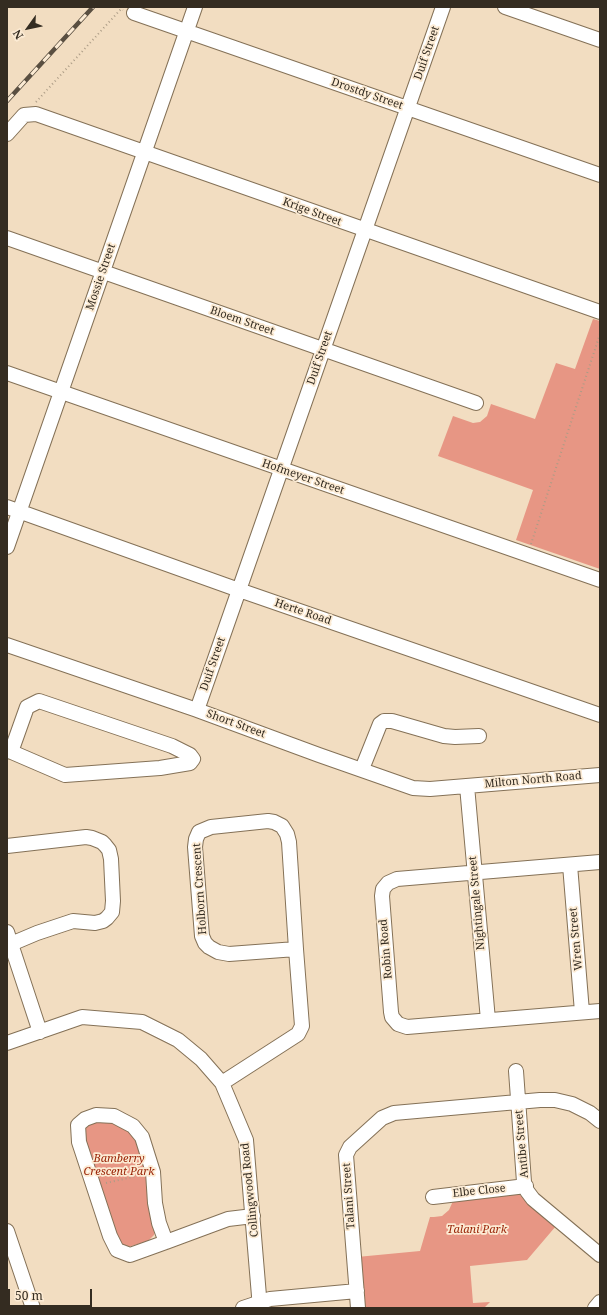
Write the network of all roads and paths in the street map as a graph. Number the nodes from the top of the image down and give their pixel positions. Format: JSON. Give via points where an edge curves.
{"nodes":[{"id":1,"x":195,"y":7,"type":"edge"},
{"id":2,"x":443,"y":7,"type":"edge"},
{"id":3,"x":505,"y":7,"type":"edge"},
{"id":4,"x":134,"y":13,"type":"joint"},
{"id":5,"x":186,"y":31,"type":"junction"},
{"id":6,"x":600,"y":40,"type":"edge"},
{"id":7,"x":408,"y":108,"type":"junction"},
{"id":8,"x":24,"y":115,"type":"junction"},
{"id":9,"x":7,"y":134,"type":"edge"},
{"id":10,"x":144,"y":152,"type":"junction"},
{"id":11,"x":600,"y":175,"type":"edge"},
{"id":12,"x":365,"y":230,"type":"junction"},
{"id":13,"x":7,"y":238,"type":"edge"},
{"id":14,"x":103,"y":272,"type":"junction"},
{"id":15,"x":600,"y":312,"type":"edge"},
{"id":16,"x":600,"y":334,"type":"edge"},
{"id":17,"x":323,"y":350,"type":"junction"},
{"id":18,"x":7,"y":373,"type":"edge"},
{"id":19,"x":61,"y":392,"type":"junction"},
{"id":20,"x":476,"y":403,"type":"dead end"},
{"id":21,"x":281,"y":469,"type":"junction"},
{"id":22,"x":13,"y":509,"type":"edge"},
{"id":23,"x":7,"y":547,"type":"edge"},
{"id":24,"x":527,"y":555,"type":"junction"},
{"id":25,"x":600,"y":580,"type":"edge"},
{"id":26,"x":239,"y":590,"type":"junction"},
{"id":27,"x":7,"y":645,"type":"edge"},
{"id":28,"x":197,"y":710,"type":"junction"},
{"id":29,"x":600,"y":715,"type":"edge"},
{"id":30,"x":479,"y":736,"type":"dead end"},
{"id":31,"x":9,"y":751,"type":"edge"},
{"id":32,"x":362,"y":769,"type":"junction"},
{"id":33,"x":600,"y":775,"type":"edge"},
{"id":34,"x":467,"y":786,"type":"junction"},
{"id":35,"x":7,"y":846,"type":"edge"},
{"id":36,"x":600,"y":862,"type":"edge"},
{"id":37,"x":570,"y":865,"type":"junction"},
{"id":38,"x":475,"y":873,"type":"junction"},
{"id":39,"x":9,"y":938,"type":"edge"},
{"id":40,"x":296,"y":949,"type":"junction"},
{"id":41,"x":600,"y":1011,"type":"edge"},
{"id":42,"x":582,"y":1012,"type":"junction"},
{"id":43,"x":488,"y":1020,"type":"junction"},
{"id":44,"x":40,"y":1032,"type":"junction"},
{"id":45,"x":7,"y":1043,"type":"edge"},
{"id":46,"x":516,"y":1071,"type":"dead end"},
{"id":47,"x":222,"y":1083,"type":"junction"},
{"id":48,"x":518,"y":1102,"type":"junction"},
{"id":49,"x":600,"y":1122,"type":"edge"},
{"id":50,"x":153,"y":1172,"type":"junction"},
{"id":51,"x":93,"y":1186,"type":"junction"},
{"id":52,"x":526,"y":1186,"type":"junction"},
{"id":53,"x":433,"y":1197,"type":"dead end"},
{"id":54,"x":253,"y":1216,"type":"junction"},
{"id":55,"x":7,"y":1231,"type":"edge"},
{"id":56,"x":166,"y":1242,"type":"junction"},
{"id":57,"x":600,"y":1255,"type":"edge"},
{"id":58,"x":357,"y":1291,"type":"junction"},
{"id":59,"x":600,"y":1302,"type":"edge"},
{"id":60,"x":260,"y":1305,"type":"edge"},
{"id":61,"x":33,"y":1308,"type":"edge"},
{"id":62,"x":243,"y":1308,"type":"edge"},
{"id":63,"x":358,"y":1308,"type":"edge"},
{"id":64,"x":594,"y":1308,"type":"edge"}],
"edges":[{"from":1,"to":5,"type":"street","name":"Mossie Street"},
{"from":2,"to":7,"type":"street","name":"Duif Street"},
{"from":3,"to":6,"type":"street"},
{"from":4,"to":5,"type":"street","name":"Drostdy Street"},
{"from":4,"to":8,"type":"path","via":[[121,9]]},
{"from":5,"to":7,"type":"street","name":"Drostdy Street"},
{"from":5,"to":10,"type":"street","name":"Mossie Street"},
{"from":7,"to":11,"type":"street","name":"Drostdy Street"},
{"from":7,"to":12,"type":"street","name":"Duif Street"},
{"from":8,"to":9,"type":"street"},
{"from":8,"to":10,"type":"street","name":"Krige Street","via":[[36,114]]},
{"from":10,"to":12,"type":"street","name":"Krige Street"},
{"from":10,"to":14,"type":"street","name":"Mossie Street"},
{"from":12,"to":15,"type":"street","name":"Krige Street"},
{"from":12,"to":17,"type":"street","name":"Duif Street"},
{"from":13,"to":14,"type":"street","name":"Bloem Street"},
{"from":14,"to":17,"type":"street","name":"Bloem Street"},
{"from":14,"to":19,"type":"street","name":"Mossie Street"},
{"from":16,"to":24,"type":"path"},
{"from":17,"to":20,"type":"street","name":"Bloem Street"},
{"from":17,"to":21,"type":"street","name":"Duif Street"},
{"from":18,"to":19,"type":"street","name":"Hofmeyer Street"},
{"from":19,"to":21,"type":"street","name":"Hofmeyer Street"},
{"from":19,"to":22,"type":"street","name":"Mossie Street"},
{"from":21,"to":24,"type":"street","name":"Hofmeyer Street"},
{"from":21,"to":26,"type":"street","name":"Duif Street"},
{"from":22,"to":23,"type":"street","name":"Mossie Street"},
{"from":22,"to":26,"type":"street","name":"Herte Road"},
{"from":24,"to":25,"type":"street","name":"Hofmeyer Street"},
{"from":26,"to":28,"type":"street","name":"Duif Street"},
{"from":26,"to":29,"type":"street","name":"Herte Road"},
{"from":27,"to":28,"type":"street","name":"Short Street"},
{"from":28,"to":32,"type":"street","name":"Short Street"},
{"from":30,"to":32,"type":"street","via":[[455,738],[384,721],[380,724]]},
{"from":31,"to":31,"type":"street","via":[[27,707],[39,701],[172,746],[193,759],[190,763],[160,768],[65,775]]},
{"from":32,"to":34,"type":"street","name":"Short Street","via":[[413,788]]},
{"from":33,"to":34,"type":"street","name":"Milton North Road"},
{"from":34,"to":38,"type":"street","name":"Nightingale Street"},
{"from":35,"to":39,"type":"street","via":[[86,837],[102,842],[109,850],[112,866],[113,901],[112,912],[103,921],[73,921],[37,933]]},
{"from":36,"to":37,"type":"street","name":"Robin Road"},
{"from":37,"to":38,"type":"street","name":"Robin Road"},
{"from":37,"to":42,"type":"street","name":"Wren Street"},
{"from":38,"to":43,"type":"street","name":"Nightingale Street"},
{"from":38,"to":43,"type":"street","name":"Robin Road","via":[[397,879],[388,883],[384,889],[382,896],[391,1012],[398,1024],[407,1027]]},
{"from":39,"to":44,"type":"street"},
{"from":40,"to":40,"type":"street","name":"Holborn Crescent","via":[[289,842],[285,829],[268,821],[211,827],[199,832],[195,847],[200,924],[205,943],[218,952],[229,954]]},
{"from":40,"to":47,"type":"street","name":"Holborn Crescent","via":[[302,1026],[298,1034]]},
{"from":41,"to":42,"type":"street","name":"Robin Road"},
{"from":42,"to":43,"type":"street","name":"Robin Road"},
{"from":44,"to":45,"type":"street","name":"Collingwood Road"},
{"from":44,"to":47,"type":"street","name":"Collingwood Road","via":[[82,1017],[142,1022],[178,1040],[201,1059]]},
{"from":46,"to":48,"type":"street","name":"Antibe Street"},
{"from":47,"to":54,"type":"street","name":"Collingwood Road","via":[[246,1140]]},
{"from":48,"to":49,"type":"street","name":"Talani Street","via":[[555,1100],[572,1104],[590,1113]]},
{"from":48,"to":52,"type":"street","name":"Antibe Street"},
{"from":48,"to":58,"type":"street","name":"Talani Street","via":[[390,1113],[350,1147],[346,1159]]},
{"from":50,"to":51,"type":"path"},
{"from":50,"to":51,"type":"street","via":[[142,1138],[133,1126],[114,1116],[96,1115],[78,1125],[79,1142]]},
{"from":50,"to":56,"type":"street","via":[[155,1203]]},
{"from":51,"to":56,"type":"street","via":[[117,1250],[130,1255]]},
{"from":52,"to":53,"type":"street","name":"Elbe Close"},
{"from":52,"to":57,"type":"street","name":"Antibe Street","via":[[530,1196]]},
{"from":54,"to":56,"type":"street","via":[[228,1219]]},
{"from":54,"to":60,"type":"street","name":"Collingwood Road"},
{"from":55,"to":61,"type":"street"},
{"from":58,"to":60,"type":"street","via":[[270,1299]]},
{"from":58,"to":63,"type":"street","name":"Talani Street"},
{"from":59,"to":64,"type":"street"},
{"from":60,"to":62,"type":"street"}]}
